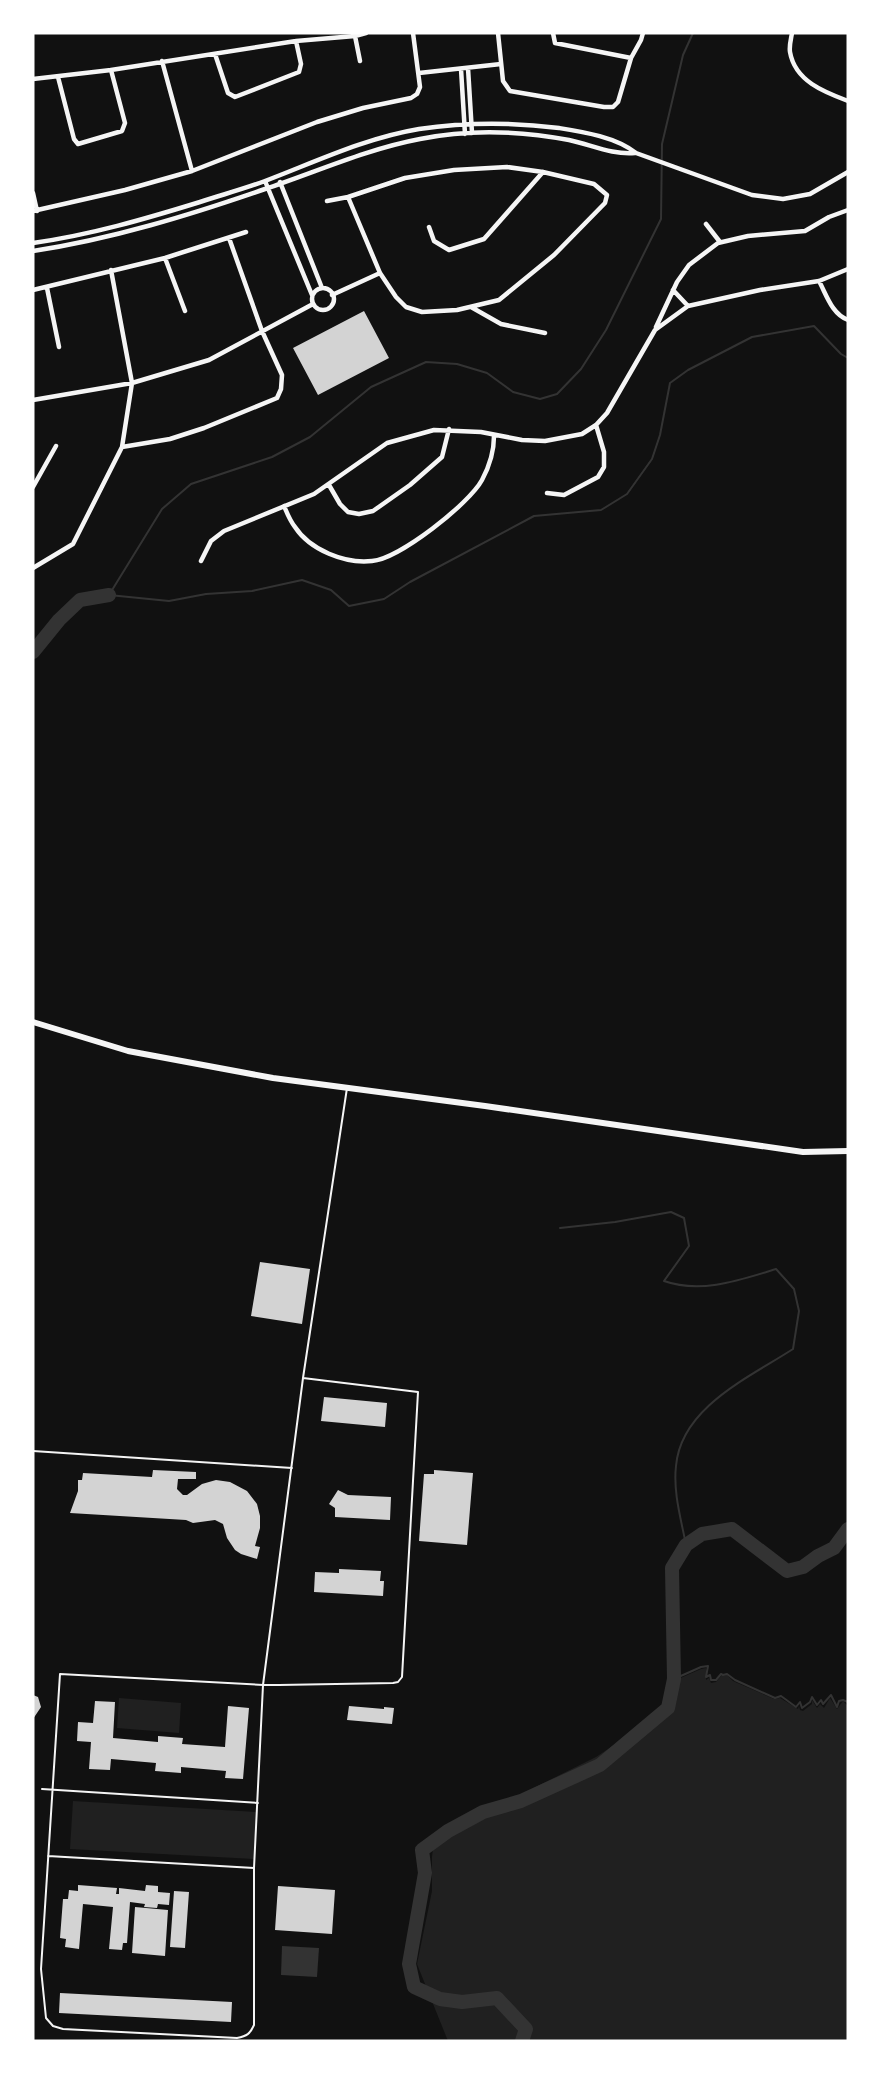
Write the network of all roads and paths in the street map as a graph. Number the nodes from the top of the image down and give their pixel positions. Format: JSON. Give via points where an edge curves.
{"nodes":[{"id":1,"x":366,"y":33,"type":"edge"},
{"id":2,"x":413,"y":33,"type":"edge"},
{"id":3,"x":498,"y":33,"type":"edge"},
{"id":4,"x":553,"y":33,"type":"edge"},
{"id":5,"x":643,"y":33,"type":"edge"},
{"id":6,"x":792,"y":33,"type":"edge"},
{"id":7,"x":355,"y":36,"type":"junction"},
{"id":8,"x":296,"y":41,"type":"junction"},
{"id":9,"x":215,"y":54,"type":"junction"},
{"id":10,"x":631,"y":58,"type":"junction"},
{"id":11,"x":162,"y":61,"type":"junction"},
{"id":12,"x":360,"y":61,"type":"dead end"},
{"id":13,"x":501,"y":64,"type":"junction"},
{"id":14,"x":468,"y":68,"type":"junction"},
{"id":15,"x":461,"y":69,"type":"junction"},
{"id":16,"x":111,"y":70,"type":"junction"},
{"id":17,"x":419,"y":73,"type":"junction"},
{"id":18,"x":58,"y":77,"type":"junction"},
{"id":19,"x":33,"y":79,"type":"edge"},
{"id":20,"x":848,"y":101,"type":"edge"},
{"id":21,"x":465,"y":123,"type":"junction"},
{"id":22,"x":471,"y":123,"type":"junction"},
{"id":23,"x":472,"y":133,"type":"junction"},
{"id":24,"x":465,"y":134,"type":"junction"},
{"id":25,"x":636,"y":153,"type":"junction"},
{"id":26,"x":192,"y":171,"type":"junction"},
{"id":27,"x":543,"y":172,"type":"junction"},
{"id":28,"x":848,"y":172,"type":"edge"},
{"id":29,"x":276,"y":176,"type":"junction"},
{"id":30,"x":265,"y":181,"type":"junction"},
{"id":31,"x":280,"y":183,"type":"junction"},
{"id":32,"x":268,"y":188,"type":"junction"},
{"id":33,"x":33,"y":193,"type":"edge"},
{"id":34,"x":348,"y":197,"type":"junction"},
{"id":35,"x":327,"y":201,"type":"dead end"},
{"id":36,"x":848,"y":210,"type":"edge"},
{"id":37,"x":35,"y":211,"type":"edge"},
{"id":38,"x":706,"y":224,"type":"dead end"},
{"id":39,"x":429,"y":227,"type":"dead end"},
{"id":40,"x":246,"y":232,"type":"dead end"},
{"id":41,"x":229,"y":238,"type":"junction"},
{"id":42,"x":720,"y":242,"type":"junction"},
{"id":43,"x":33,"y":243,"type":"edge"},
{"id":44,"x":33,"y":251,"type":"edge"},
{"id":45,"x":165,"y":258,"type":"junction"},
{"id":46,"x":848,"y":269,"type":"edge"},
{"id":47,"x":111,"y":270,"type":"junction"},
{"id":48,"x":380,"y":273,"type":"junction"},
{"id":49,"x":819,"y":281,"type":"junction"},
{"id":50,"x":47,"y":288,"type":"junction"},
{"id":51,"x":322,"y":288,"type":"junction"},
{"id":52,"x":33,"y":290,"type":"edge"},
{"id":53,"x":674,"y":290,"type":"junction"},
{"id":54,"x":333,"y":295,"type":"junction"},
{"id":55,"x":312,"y":296,"type":"junction"},
{"id":56,"x":313,"y":304,"type":"junction"},
{"id":57,"x":688,"y":306,"type":"junction"},
{"id":58,"x":471,"y":307,"type":"junction"},
{"id":59,"x":185,"y":310,"type":"dead end"},
{"id":60,"x":848,"y":321,"type":"edge"},
{"id":61,"x":655,"y":330,"type":"junction"},
{"id":62,"x":262,"y":332,"type":"junction"},
{"id":63,"x":545,"y":333,"type":"dead end"},
{"id":64,"x":59,"y":347,"type":"dead end"},
{"id":65,"x":132,"y":383,"type":"junction"},
{"id":66,"x":33,"y":400,"type":"edge"},
{"id":67,"x":596,"y":425,"type":"junction"},
{"id":68,"x":448,"y":429,"type":"junction"},
{"id":69,"x":494,"y":436,"type":"junction"},
{"id":70,"x":56,"y":447,"type":"dead end"},
{"id":71,"x":122,"y":447,"type":"junction"},
{"id":72,"x":329,"y":485,"type":"junction"},
{"id":73,"x":33,"y":487,"type":"edge"},
{"id":74,"x":548,"y":494,"type":"dead end"},
{"id":75,"x":284,"y":506,"type":"junction"},
{"id":76,"x":201,"y":561,"type":"dead end"},
{"id":77,"x":33,"y":568,"type":"edge"},
{"id":78,"x":33,"y":1022,"type":"edge"},
{"id":79,"x":347,"y":1088,"type":"junction"},
{"id":80,"x":848,"y":1151,"type":"edge"},
{"id":81,"x":303,"y":1378,"type":"junction"},
{"id":82,"x":33,"y":1451,"type":"edge"},
{"id":83,"x":292,"y":1468,"type":"junction"},
{"id":84,"x":263,"y":1685,"type":"junction"},
{"id":85,"x":42,"y":1789,"type":"dead end"},
{"id":86,"x":53,"y":1790,"type":"junction"},
{"id":87,"x":258,"y":1803,"type":"junction"},
{"id":88,"x":48,"y":1856,"type":"junction"},
{"id":89,"x":254,"y":1868,"type":"junction"}],
"edges":[{"from":1,"to":7,"type":"street"},
{"from":2,"to":17,"type":"street"},
{"from":3,"to":13,"type":"street"},
{"from":4,"to":10,"type":"street","via":[[555,43]]},
{"from":5,"to":10,"type":"street"},
{"from":6,"to":20,"type":"street","via":[[790,51],[799,74],[823,92]]},
{"from":7,"to":8,"type":"street"},
{"from":7,"to":12,"type":"street"},
{"from":8,"to":9,"type":"street"},
{"from":8,"to":9,"type":"street","via":[[299,72],[235,97],[228,93]]},
{"from":9,"to":11,"type":"street"},
{"from":10,"to":13,"type":"street","via":[[613,107],[510,91],[503,81]]},
{"from":11,"to":16,"type":"street"},
{"from":11,"to":26,"type":"street"},
{"from":13,"to":14,"type":"street"},
{"from":14,"to":15,"type":"street"},
{"from":14,"to":22,"type":"street"},
{"from":15,"to":17,"type":"street"},
{"from":15,"to":21,"type":"street"},
{"from":16,"to":18,"type":"street"},
{"from":16,"to":18,"type":"street","via":[[125,128],[78,144]]},
{"from":17,"to":26,"type":"street","via":[[420,87],[411,98],[317,122]]},
{"from":18,"to":19,"type":"street"},
{"from":21,"to":22,"type":"street"},
{"from":21,"to":24,"type":"street"},
{"from":21,"to":29,"type":"street","via":[[417,129],[342,150]]},
{"from":22,"to":23,"type":"street"},
{"from":22,"to":25,"type":"street","via":[[574,130],[625,145]]},
{"from":23,"to":24,"type":"street"},
{"from":23,"to":25,"type":"street","via":[[523,134],[621,154]]},
{"from":24,"to":31,"type":"street","via":[[420,139],[346,159]]},
{"from":25,"to":28,"type":"street","via":[[752,195],[783,199],[810,194]]},
{"from":26,"to":37,"type":"street"},
{"from":27,"to":34,"type":"street","via":[[507,167],[454,170],[405,178]]},
{"from":27,"to":39,"type":"street","via":[[484,239],[449,250],[434,241]]},
{"from":27,"to":58,"type":"street","via":[[594,184],[607,195],[605,203],[554,255],[499,300]]},
{"from":29,"to":30,"type":"street"},
{"from":29,"to":31,"type":"street"},
{"from":30,"to":32,"type":"street"},
{"from":30,"to":43,"type":"street","via":[[114,227]]},
{"from":31,"to":32,"type":"street"},
{"from":31,"to":51,"type":"street"},
{"from":32,"to":44,"type":"street","via":[[107,236]]},
{"from":32,"to":55,"type":"street"},
{"from":33,"to":37,"type":"street"},
{"from":34,"to":35,"type":"street"},
{"from":34,"to":48,"type":"street"},
{"from":36,"to":42,"type":"street","via":[[805,231]]},
{"from":38,"to":42,"type":"street"},
{"from":40,"to":41,"type":"street"},
{"from":41,"to":45,"type":"street"},
{"from":41,"to":62,"type":"street"},
{"from":42,"to":53,"type":"street","via":[[689,265]]},
{"from":45,"to":47,"type":"street"},
{"from":45,"to":59,"type":"street"},
{"from":46,"to":49,"type":"street"},
{"from":47,"to":50,"type":"street"},
{"from":47,"to":65,"type":"street"},
{"from":48,"to":54,"type":"street"},
{"from":48,"to":58,"type":"street","via":[[406,307],[422,312]]},
{"from":49,"to":57,"type":"street"},
{"from":49,"to":60,"type":"street","via":[[839,317]]},
{"from":50,"to":52,"type":"street"},
{"from":50,"to":64,"type":"street"},
{"from":51,"to":54,"type":"street"},
{"from":51,"to":55,"type":"street"},
{"from":53,"to":57,"type":"street"},
{"from":53,"to":61,"type":"street"},
{"from":54,"to":56,"type":"street","via":[[327,310]]},
{"from":55,"to":56,"type":"street"},
{"from":56,"to":62,"type":"street"},
{"from":57,"to":61,"type":"street"},
{"from":58,"to":63,"type":"street","via":[[501,324]]},
{"from":61,"to":67,"type":"street","via":[[608,413]]},
{"from":62,"to":65,"type":"street","via":[[209,360]]},
{"from":62,"to":71,"type":"street","via":[[282,375],[277,398],[170,439]]},
{"from":65,"to":66,"type":"street"},
{"from":65,"to":71,"type":"street"},
{"from":67,"to":69,"type":"street","via":[[582,434],[545,441]]},
{"from":67,"to":74,"type":"street","via":[[604,452],[604,467],[598,477],[564,495]]},
{"from":68,"to":69,"type":"street"},
{"from":68,"to":72,"type":"street","via":[[387,443]]},
{"from":68,"to":72,"type":"street","via":[[442,457],[373,511],[348,512]]},
{"from":69,"to":75,"type":"street","via":[[491,459],[471,494],[432,529],[374,561],[346,561],[318,549],[296,529]]},
{"from":70,"to":73,"type":"street"},
{"from":71,"to":77,"type":"street","via":[[73,544]]},
{"from":72,"to":75,"type":"street"},
{"from":75,"to":76,"type":"street","via":[[224,531],[211,541]]},
{"from":78,"to":79,"type":"street","via":[[128,1051]]},
{"from":79,"to":80,"type":"street","via":[[803,1152]]},
{"from":79,"to":81,"type":"lane"},
{"from":81,"to":83,"type":"lane"},
{"from":81,"to":84,"type":"lane","via":[[418,1392],[402,1677],[393,1683]]},
{"from":82,"to":83,"type":"lane"},
{"from":83,"to":84,"type":"lane"},
{"from":84,"to":86,"type":"lane","via":[[60,1674]]},
{"from":84,"to":87,"type":"lane"},
{"from":85,"to":86,"type":"lane"},
{"from":86,"to":87,"type":"lane"},
{"from":86,"to":88,"type":"lane"},
{"from":87,"to":89,"type":"lane"},
{"from":88,"to":89,"type":"lane"},
{"from":88,"to":89,"type":"lane","via":[[41,1969],[46,2018],[63,2030],[227,2037],[251,2033],[255,2009]]}]}
